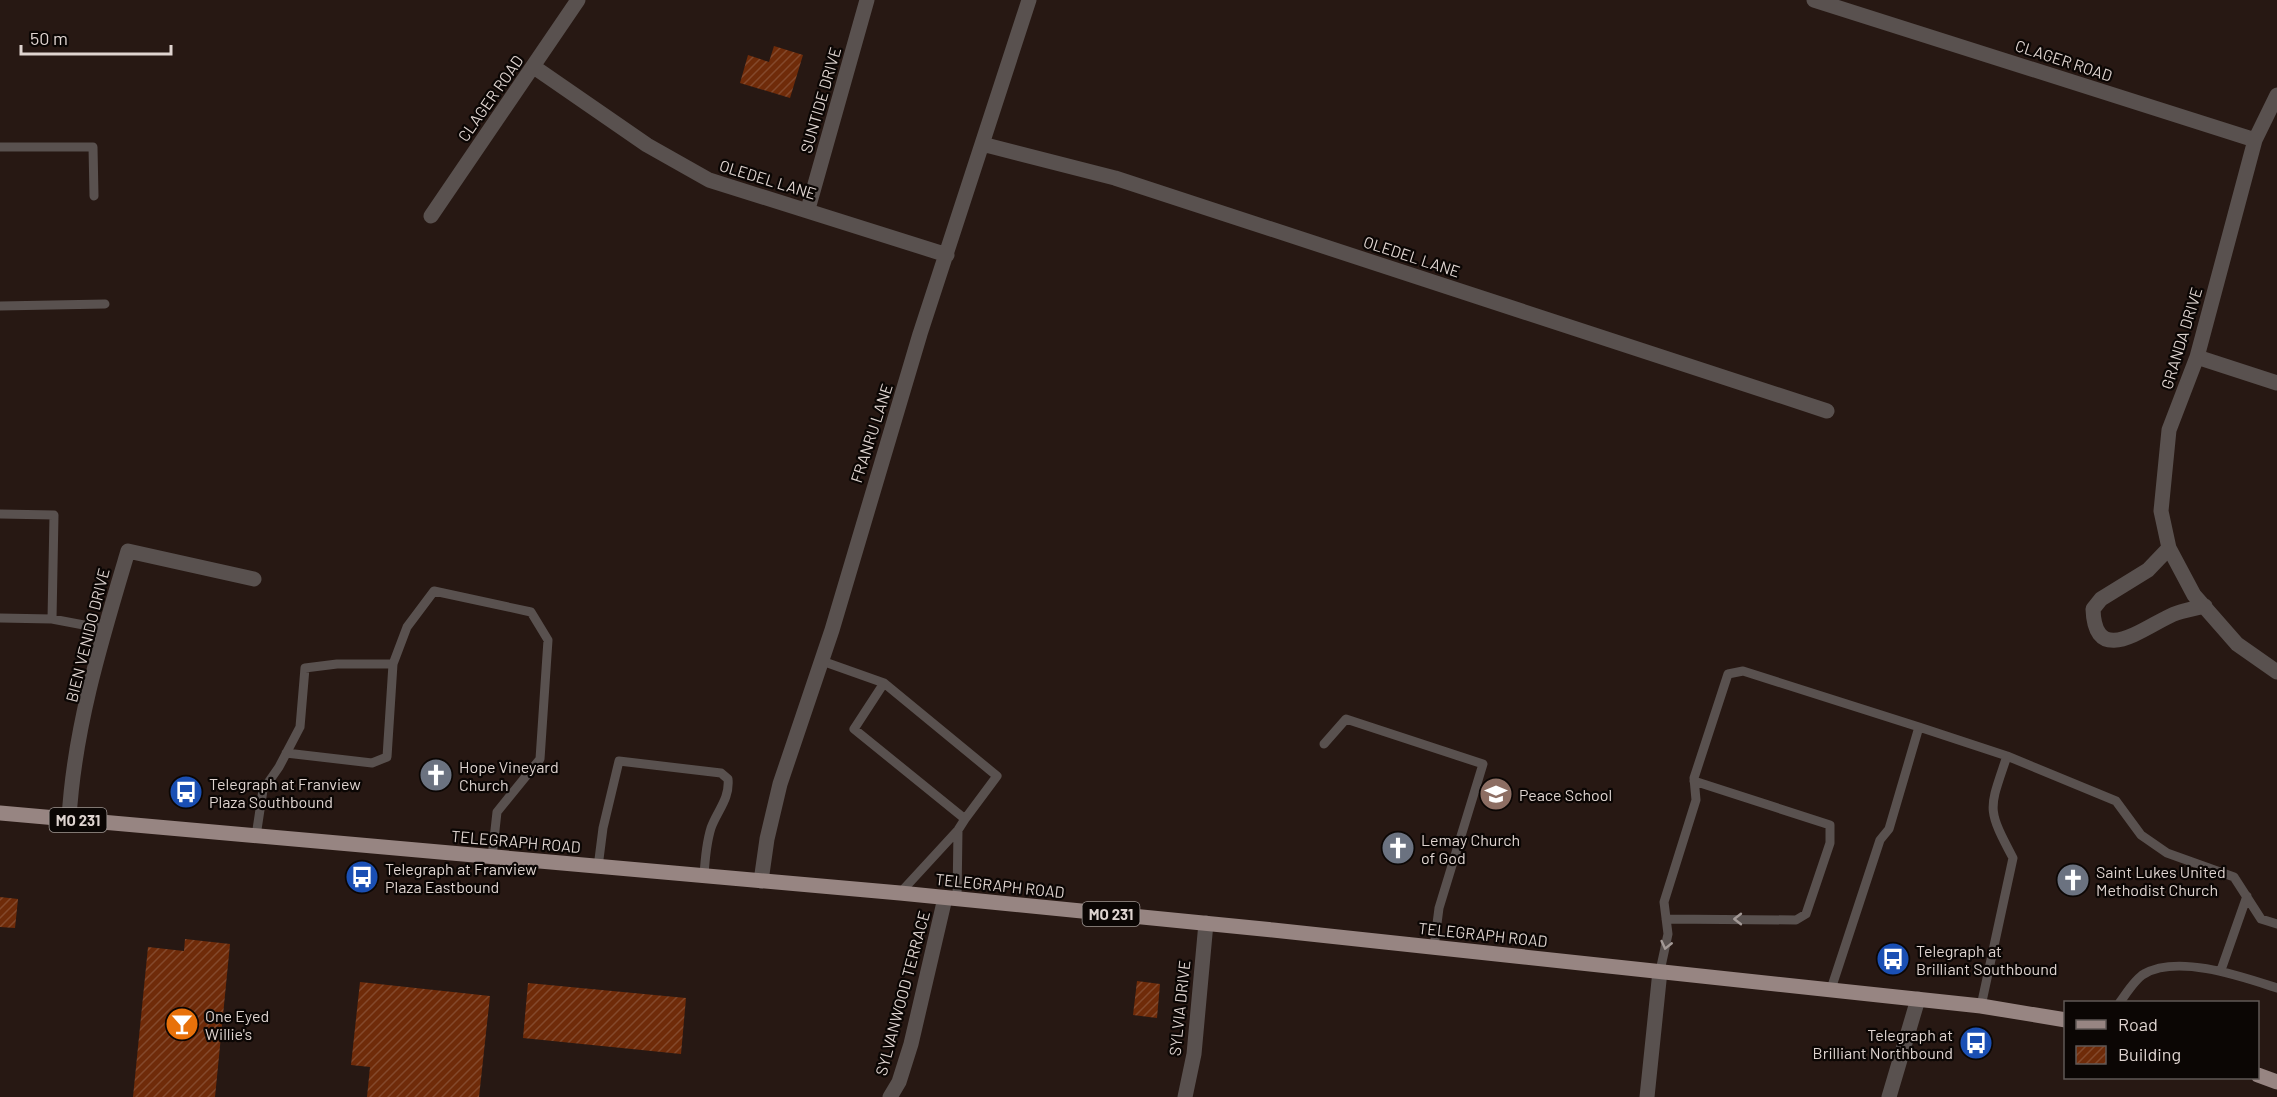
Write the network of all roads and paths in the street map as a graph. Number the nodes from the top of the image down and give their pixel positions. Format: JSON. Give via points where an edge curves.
{"nodes":[{"id":1,"x":578,"y":0,"type":"edge"},
{"id":2,"x":867,"y":0,"type":"edge"},
{"id":3,"x":1029,"y":0,"type":"edge"},
{"id":4,"x":1814,"y":0,"type":"edge"},
{"id":5,"x":534,"y":67,"type":"junction"},
{"id":6,"x":2277,"y":94,"type":"edge"},
{"id":7,"x":2255,"y":140,"type":"junction"},
{"id":8,"x":982,"y":144,"type":"junction"},
{"id":9,"x":0,"y":147,"type":"edge"},
{"id":10,"x":94,"y":196,"type":"dead end"},
{"id":11,"x":808,"y":209,"type":"junction"},
{"id":12,"x":431,"y":216,"type":"dead end"},
{"id":13,"x":947,"y":255,"type":"junction"},
{"id":14,"x":105,"y":304,"type":"dead end"},
{"id":15,"x":0,"y":306,"type":"edge"},
{"id":16,"x":2197,"y":357,"type":"junction"},
{"id":17,"x":2277,"y":383,"type":"edge"},
{"id":18,"x":1827,"y":411,"type":"dead end"},
{"id":19,"x":0,"y":514,"type":"edge"},
{"id":20,"x":2169,"y":548,"type":"junction"},
{"id":21,"x":254,"y":579,"type":"dead end"},
{"id":22,"x":2205,"y":606,"type":"junction"},
{"id":23,"x":0,"y":618,"type":"edge"},
{"id":24,"x":52,"y":619,"type":"junction"},
{"id":25,"x":105,"y":629,"type":"junction"},
{"id":26,"x":822,"y":661,"type":"junction"},
{"id":27,"x":393,"y":664,"type":"junction"},
{"id":28,"x":2277,"y":672,"type":"edge"},
{"id":29,"x":884,"y":683,"type":"junction"},
{"id":30,"x":1919,"y":727,"type":"junction"},
{"id":31,"x":1324,"y":744,"type":"dead end"},
{"id":32,"x":286,"y":753,"type":"junction"},
{"id":33,"x":2007,"y":756,"type":"junction"},
{"id":34,"x":1694,"y":781,"type":"junction"},
{"id":35,"x":0,"y":813,"type":"edge"},
{"id":36,"x":69,"y":819,"type":"junction"},
{"id":37,"x":964,"y":819,"type":"junction"},
{"id":38,"x":958,"y":830,"type":"junction"},
{"id":39,"x":255,"y":836,"type":"junction"},
{"id":40,"x":492,"y":857,"type":"junction"},
{"id":41,"x":598,"y":867,"type":"junction"},
{"id":42,"x":704,"y":876,"type":"junction"},
{"id":43,"x":761,"y":881,"type":"junction"},
{"id":44,"x":900,"y":893,"type":"junction"},
{"id":45,"x":2247,"y":896,"type":"junction"},
{"id":46,"x":951,"y":898,"type":"junction"},
{"id":47,"x":1666,"y":919,"type":"junction"},
{"id":48,"x":1206,"y":923,"type":"junction"},
{"id":49,"x":2277,"y":924,"type":"edge"},
{"id":50,"x":1434,"y":947,"type":"junction"},
{"id":51,"x":2221,"y":970,"type":"junction"},
{"id":52,"x":1660,"y":971,"type":"junction"},
{"id":53,"x":2277,"y":988,"type":"edge"},
{"id":54,"x":1831,"y":990,"type":"junction"},
{"id":55,"x":1918,"y":999,"type":"junction"},
{"id":56,"x":2121,"y":1001,"type":"edge"},
{"id":57,"x":1981,"y":1006,"type":"junction"},
{"id":58,"x":2064,"y":1020,"type":"edge"},
{"id":59,"x":2259,"y":1075,"type":"edge"},
{"id":60,"x":2277,"y":1082,"type":"edge"},
{"id":61,"x":890,"y":1097,"type":"edge"},
{"id":62,"x":1185,"y":1097,"type":"edge"},
{"id":63,"x":1647,"y":1097,"type":"edge"},
{"id":64,"x":1889,"y":1097,"type":"edge"}],
"edges":[{"from":1,"to":5,"type":"street","name":"CLAGER ROAD"},
{"from":2,"to":11,"type":"street","name":"SUNTIDE DRIVE"},
{"from":3,"to":8,"type":"street","name":"FRANRU LANE"},
{"from":4,"to":7,"type":"street","name":"CLAGER ROAD"},
{"from":5,"to":11,"type":"street","name":"OLEDEL LANE","via":[[647,145],[709,180]]},
{"from":5,"to":12,"type":"street","name":"CLAGER ROAD"},
{"from":6,"to":7,"type":"street"},
{"from":7,"to":16,"type":"street","name":"GRANDA DRIVE"},
{"from":8,"to":13,"type":"street","name":"FRANRU LANE"},
{"from":8,"to":18,"type":"street","name":"OLEDEL LANE","via":[[1115,178]]},
{"from":9,"to":10,"type":"lane","via":[[93,147]]},
{"from":11,"to":13,"type":"street","name":"OLEDEL LANE"},
{"from":13,"to":26,"type":"street","name":"FRANRU LANE"},
{"from":14,"to":15,"type":"lane"},
{"from":16,"to":17,"type":"street"},
{"from":16,"to":20,"type":"street","name":"GRANDA DRIVE","via":[[2169,430],[2161,511]]},
{"from":19,"to":24,"type":"lane","via":[[54,516]]},
{"from":20,"to":22,"type":"street","name":"GRANDA DRIVE","via":[[2194,594]]},
{"from":20,"to":22,"type":"street","via":[[2148,570],[2101,599],[2093,609],[2093,623],[2113,641],[2127,639],[2177,613]]},
{"from":21,"to":25,"type":"street","name":"BIEN VENIDO DRIVE","via":[[128,551]]},
{"from":22,"to":28,"type":"street","name":"GRANDA DRIVE","via":[[2237,644]]},
{"from":23,"to":24,"type":"lane"},
{"from":24,"to":25,"type":"lane"},
{"from":25,"to":36,"type":"street","name":"BIEN VENIDO DRIVE","via":[[71,776]]},
{"from":26,"to":29,"type":"lane"},
{"from":26,"to":43,"type":"street","name":"FRANRU LANE","via":[[780,784]]},
{"from":27,"to":32,"type":"lane","via":[[305,668],[300,727]]},
{"from":27,"to":32,"type":"lane","via":[[387,757],[372,764]]},
{"from":27,"to":40,"type":"lane","via":[[407,627],[434,591],[531,612],[548,640],[540,759],[497,812]]},
{"from":29,"to":37,"type":"lane","via":[[854,729]]},
{"from":29,"to":37,"type":"lane","via":[[997,776]]},
{"from":30,"to":33,"type":"lane"},
{"from":30,"to":34,"type":"lane","via":[[1743,671],[1728,674]]},
{"from":30,"to":54,"type":"lane","via":[[1889,829],[1880,840]]},
{"from":31,"to":50,"type":"lane","via":[[1346,719],[1483,764],[1439,908]]},
{"from":32,"to":39,"type":"lane","via":[[263,790]]},
{"from":33,"to":45,"type":"lane","via":[[2116,801],[2141,835],[2167,853],[2234,877]]},
{"from":33,"to":57,"type":"lane","via":[[1991,805],[1995,824],[2013,858]]},
{"from":34,"to":47,"type":"lane","via":[[1696,800],[1664,902]]},
{"from":34,"to":47,"type":"lane","one_way":true,"via":[[1830,825],[1830,843],[1806,914],[1796,920]]},
{"from":35,"to":36,"type":"main road","name":"TELEGRAPH ROAD","number":"MO 231"},
{"from":36,"to":39,"type":"main road","name":"TELEGRAPH ROAD","number":"MO 231"},
{"from":37,"to":38,"type":"lane"},
{"from":38,"to":44,"type":"lane"},
{"from":38,"to":46,"type":"lane"},
{"from":39,"to":40,"type":"main road","name":"TELEGRAPH ROAD","number":"MO 231"},
{"from":40,"to":41,"type":"main road","name":"TELEGRAPH ROAD","number":"MO 231"},
{"from":41,"to":42,"type":"main road","name":"TELEGRAPH ROAD","number":"MO 231"},
{"from":41,"to":42,"type":"lane","via":[[619,761],[722,773],[728,779],[724,804],[711,826],[705,850]]},
{"from":42,"to":43,"type":"main road","name":"TELEGRAPH ROAD","number":"MO 231"},
{"from":43,"to":44,"type":"main road","name":"TELEGRAPH ROAD","number":"MO 231"},
{"from":44,"to":46,"type":"main road","name":"TELEGRAPH ROAD","number":"MO 231"},
{"from":45,"to":49,"type":"lane","via":[[2261,919]]},
{"from":45,"to":51,"type":"lane"},
{"from":46,"to":48,"type":"main road","name":"TELEGRAPH ROAD","number":"MO 231"},
{"from":46,"to":61,"type":"street","name":"SYLVANWOOD TERRACE","via":[[911,1044]]},
{"from":47,"to":52,"type":"lane","one_way":true,"via":[[1668,934]]},
{"from":48,"to":50,"type":"main road","name":"TELEGRAPH ROAD","number":"MO 231"},
{"from":48,"to":62,"type":"street","name":"SYLVIA DRIVE","via":[[1194,1054]]},
{"from":50,"to":52,"type":"main road","name":"TELEGRAPH ROAD","number":"MO 231"},
{"from":51,"to":53,"type":"lane"},
{"from":51,"to":56,"type":"lane","via":[[2160,968],[2142,974]]},
{"from":52,"to":54,"type":"main road","name":"TELEGRAPH ROAD","number":"MO 231"},
{"from":52,"to":63,"type":"street"},
{"from":54,"to":55,"type":"main road","name":"TELEGRAPH ROAD","number":"MO 231"},
{"from":55,"to":57,"type":"main road","name":"TELEGRAPH ROAD","number":"MO 231"},
{"from":55,"to":64,"type":"street"},
{"from":57,"to":58,"type":"main road","name":"TELEGRAPH ROAD","number":"MO 231"},
{"from":59,"to":60,"type":"main road"}]}
